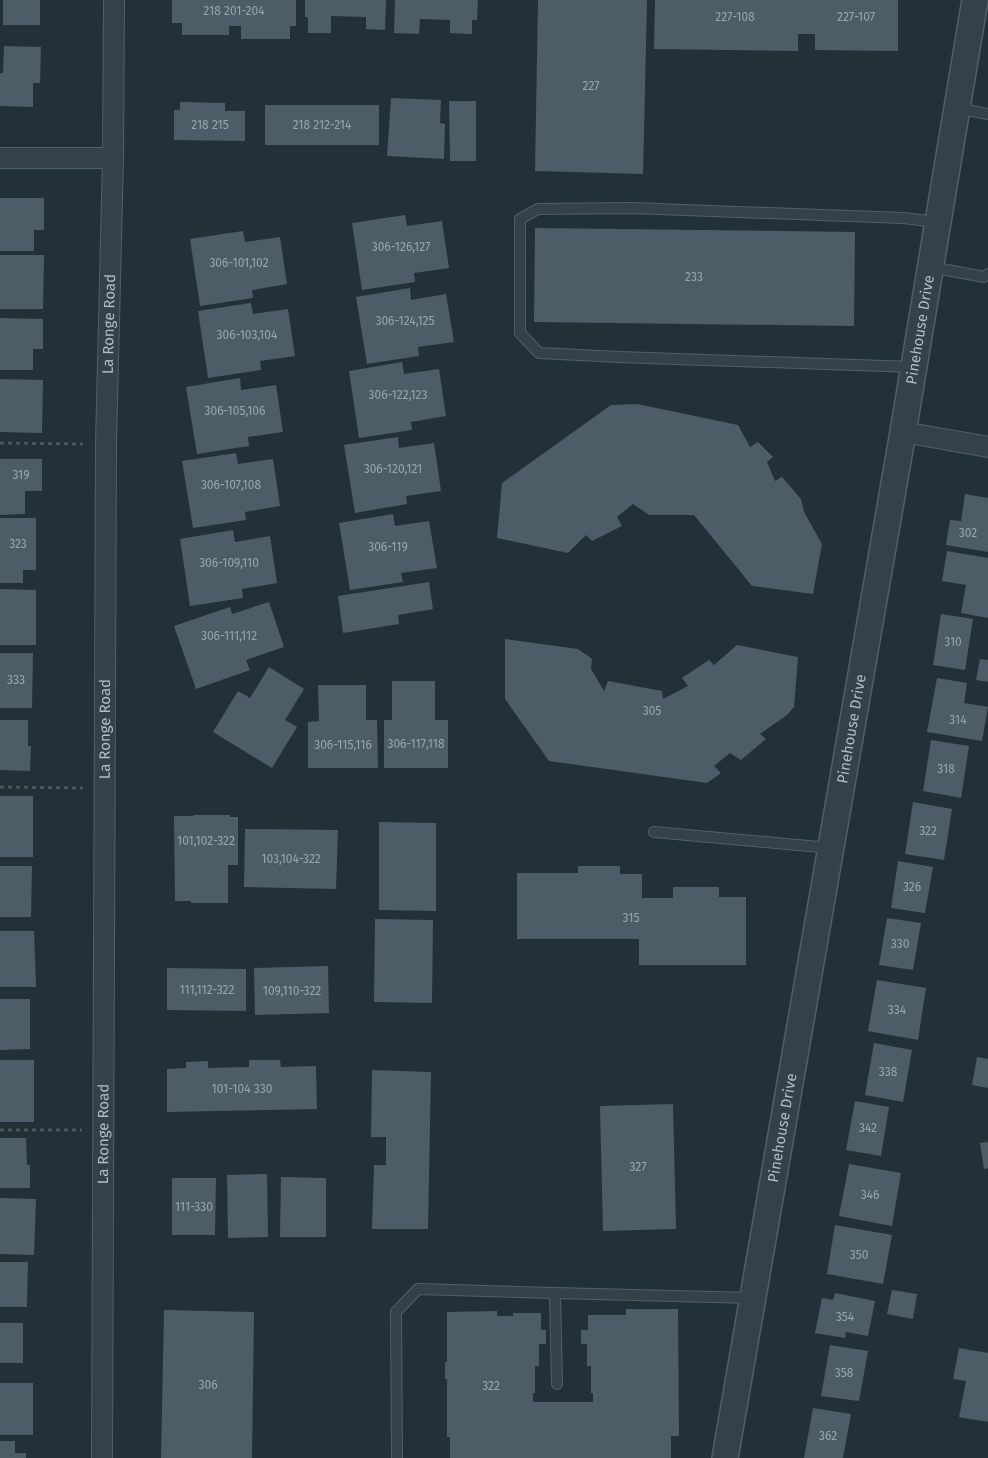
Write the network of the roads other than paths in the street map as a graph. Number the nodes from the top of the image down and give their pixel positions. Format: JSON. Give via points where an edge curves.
{"nodes":[{"id":1,"x":114,"y":0,"type":"edge"},
{"id":2,"x":975,"y":0,"type":"edge"},
{"id":3,"x":957,"y":108,"type":"junction"},
{"id":4,"x":988,"y":114,"type":"edge"},
{"id":5,"x":0,"y":158,"type":"edge"},
{"id":6,"x":113,"y":158,"type":"junction"},
{"id":7,"x":938,"y":222,"type":"junction"},
{"id":8,"x":931,"y":266,"type":"junction"},
{"id":9,"x":988,"y":274,"type":"edge"},
{"id":10,"x":914,"y":367,"type":"junction"},
{"id":11,"x":903,"y":432,"type":"junction"},
{"id":12,"x":988,"y":447,"type":"edge"},
{"id":13,"x":654,"y":832,"type":"dead end"},
{"id":14,"x":830,"y":848,"type":"junction"},
{"id":15,"x":556,"y":1293,"type":"junction"},
{"id":16,"x":752,"y":1298,"type":"junction"},
{"id":17,"x":557,"y":1384,"type":"dead end"},
{"id":18,"x":102,"y":1458,"type":"edge"},
{"id":19,"x":397,"y":1458,"type":"edge"},
{"id":20,"x":724,"y":1458,"type":"edge"}],
"edges":[{"from":1,"to":6,"type":"street","name":"La Ronge Road"},
{"from":2,"to":3,"type":"street","name":"Pinehouse Drive"},
{"from":3,"to":4,"type":"lane"},
{"from":3,"to":7,"type":"street","name":"Pinehouse Drive"},
{"from":5,"to":6,"type":"street"},
{"from":6,"to":18,"type":"street","name":"La Ronge Road","via":[[106,463]]},
{"from":7,"to":8,"type":"street","name":"Pinehouse Drive"},
{"from":7,"to":10,"type":"lane","via":[[631,208],[538,208],[520,219],[520,333],[539,353]]},
{"from":8,"to":9,"type":"lane","via":[[984,276]]},
{"from":8,"to":10,"type":"street","name":"Pinehouse Drive"},
{"from":10,"to":11,"type":"street","name":"Pinehouse Drive"},
{"from":11,"to":12,"type":"street"},
{"from":11,"to":14,"type":"street","name":"Pinehouse Drive"},
{"from":13,"to":14,"type":"lane"},
{"from":14,"to":16,"type":"street","name":"Pinehouse Drive"},
{"from":15,"to":16,"type":"lane"},
{"from":15,"to":17,"type":"lane"},
{"from":15,"to":19,"type":"lane","via":[[418,1289],[396,1312]]},
{"from":16,"to":20,"type":"street","name":"Pinehouse Drive"}]}
